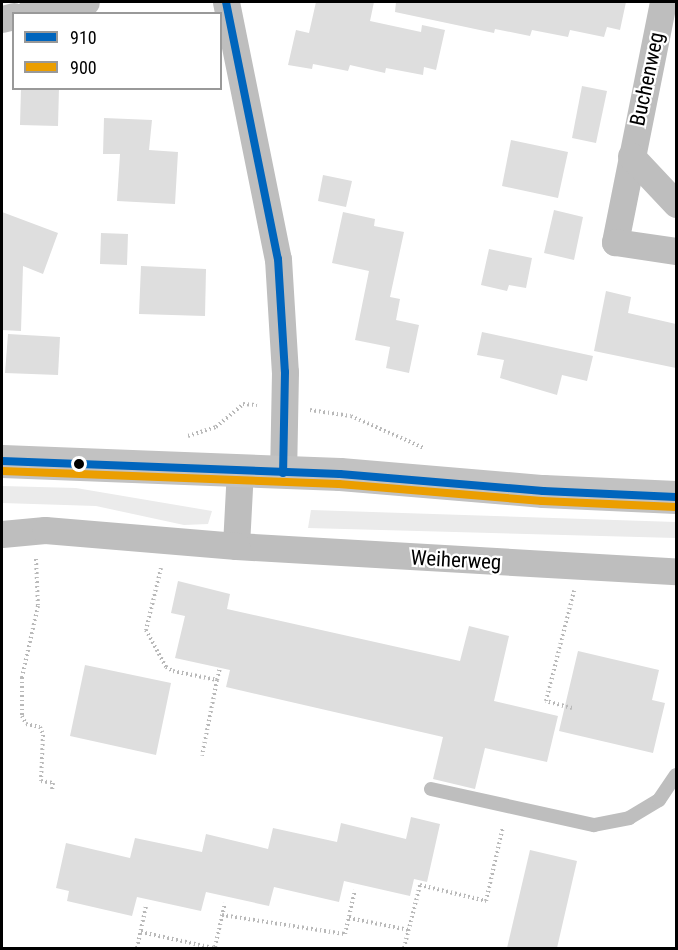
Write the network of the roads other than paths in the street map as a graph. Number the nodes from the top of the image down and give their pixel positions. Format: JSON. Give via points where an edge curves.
{"nodes":[{"id":1,"x":86,"y":2,"type":"edge"},
{"id":2,"x":226,"y":2,"type":"edge"},
{"id":3,"x":663,"y":2,"type":"edge"},
{"id":4,"x":37,"y":12,"type":"edge"},
{"id":5,"x":631,"y":156,"type":"junction"},
{"id":6,"x":676,"y":204,"type":"edge"},
{"id":7,"x":676,"y":251,"type":"edge"},
{"id":8,"x":2,"y":461,"type":"edge"},
{"id":9,"x":240,"y":469,"type":"junction"},
{"id":10,"x":283,"y":473,"type":"junction"},
{"id":11,"x":676,"y":497,"type":"edge"},
{"id":12,"x":2,"y":534,"type":"edge"},
{"id":13,"x":236,"y":546,"type":"junction"},
{"id":14,"x":676,"y":571,"type":"edge"},
{"id":15,"x":676,"y":775,"type":"edge"},
{"id":16,"x":431,"y":789,"type":"dead end"}],
"edges":[{"from":1,"to":4,"type":"street"},
{"from":2,"to":10,"type":"street","via":[[278,259],[285,372]]},
{"from":3,"to":5,"type":"street","name":"Buchenweg"},
{"from":5,"to":6,"type":"street","name":"Buchenweg"},
{"from":5,"to":7,"type":"street","name":"Buchenweg","via":[[615,242]]},
{"from":8,"to":9,"type":"main road"},
{"from":9,"to":10,"type":"main road"},
{"from":9,"to":13,"type":"street"},
{"from":10,"to":11,"type":"main road"},
{"from":12,"to":13,"type":"street","name":"Weiherweg","via":[[32,531]]},
{"from":13,"to":14,"type":"street","name":"Weiherweg"},
{"from":15,"to":16,"type":"lane","via":[[659,800],[629,818],[594,825]]}]}
